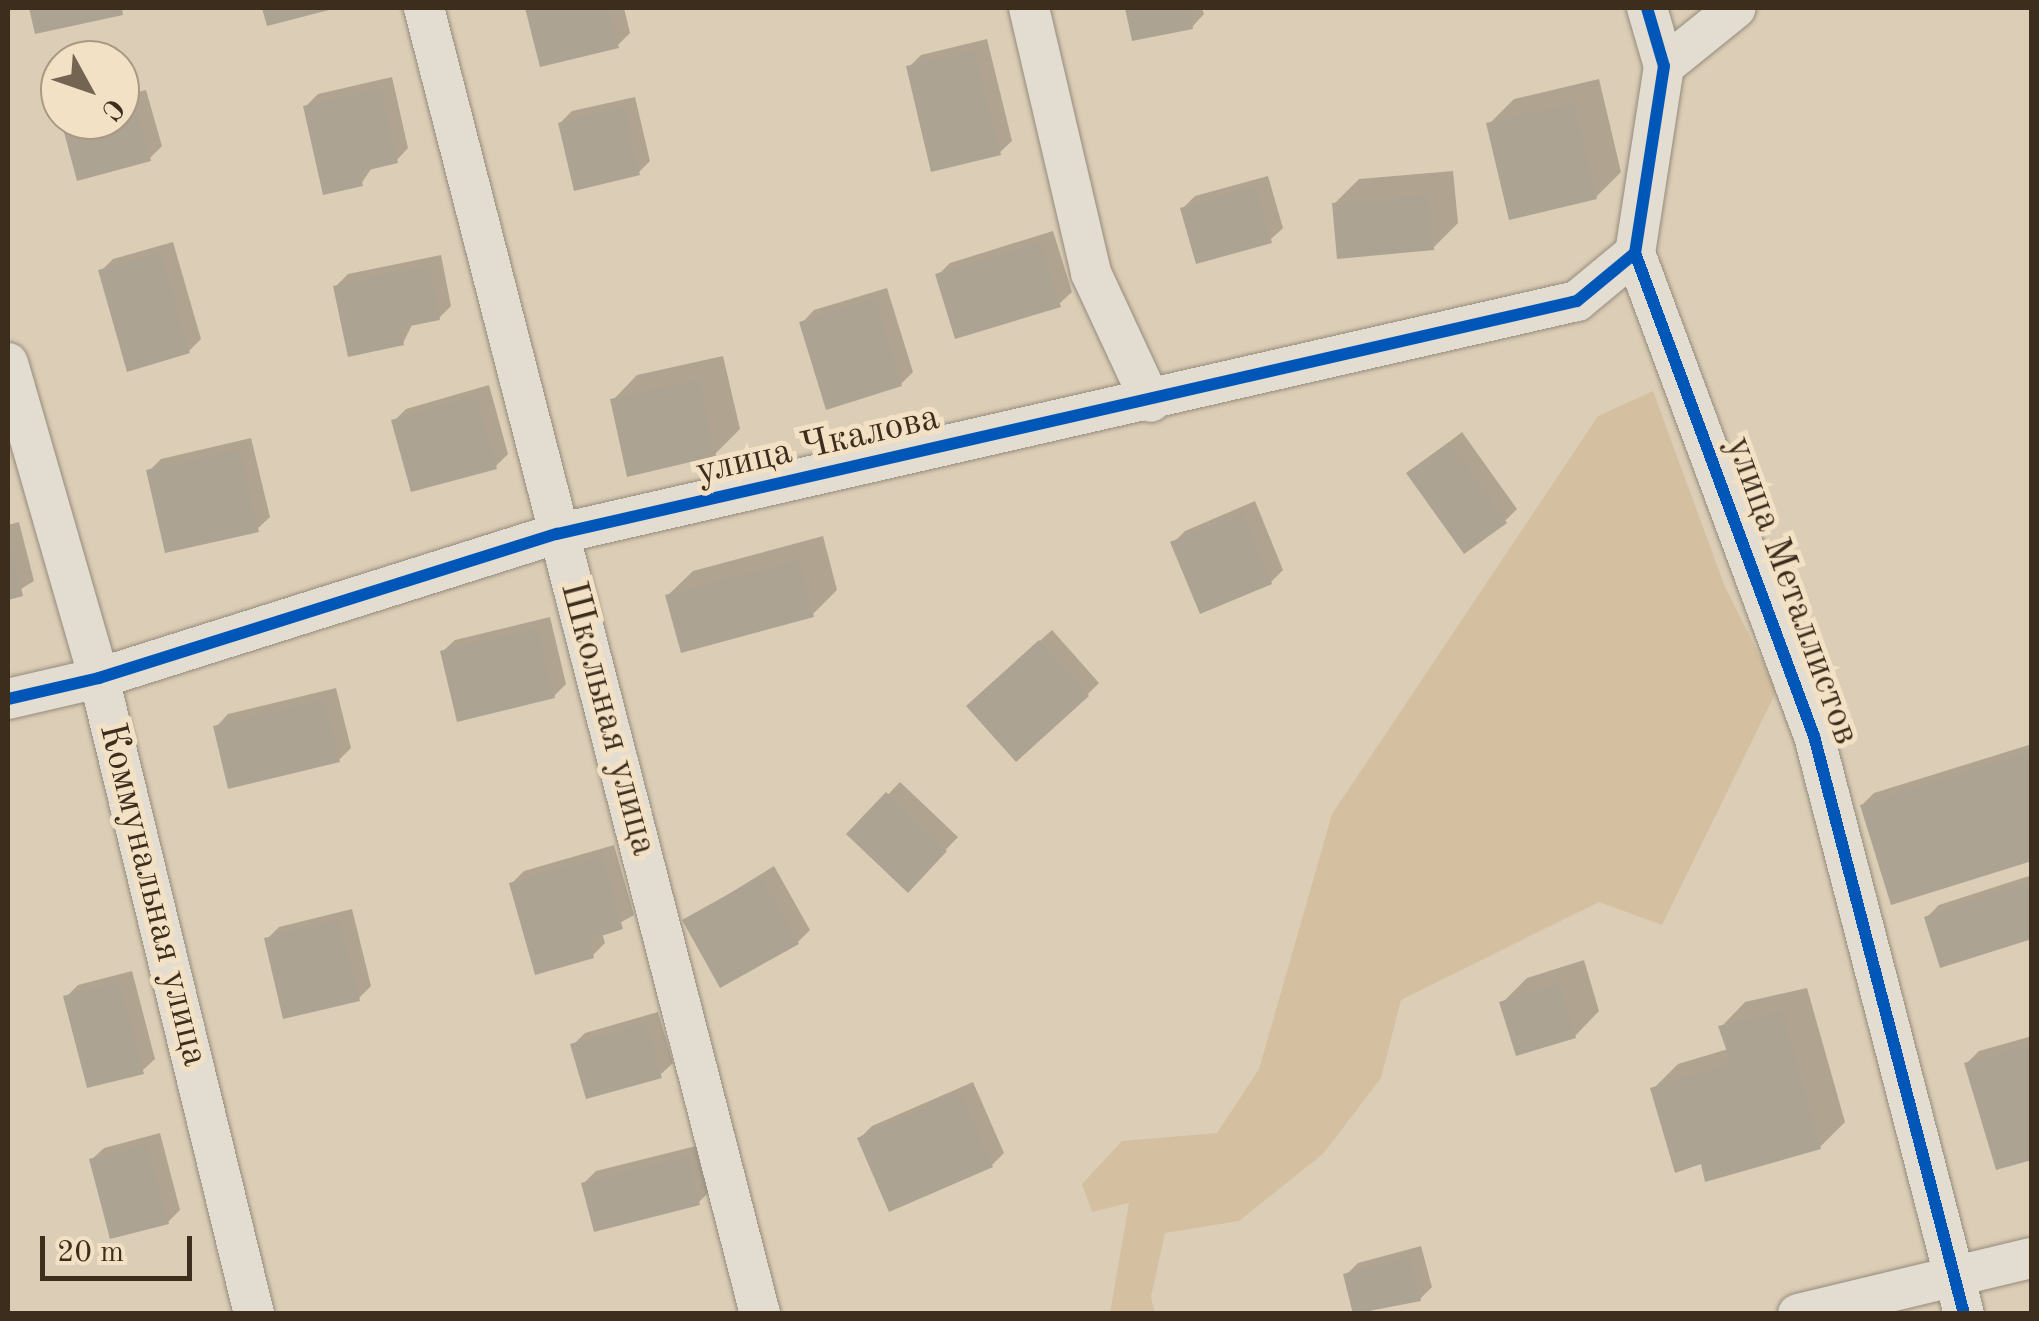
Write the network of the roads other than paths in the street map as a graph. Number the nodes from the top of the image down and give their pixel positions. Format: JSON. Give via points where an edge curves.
{"nodes":[{"id":1,"x":424,"y":8,"type":"edge"},
{"id":2,"x":1029,"y":8,"type":"edge"},
{"id":3,"x":1647,"y":8,"type":"edge"},
{"id":4,"x":1736,"y":8,"type":"edge"},
{"id":5,"x":1664,"y":66,"type":"junction"},
{"id":6,"x":1635,"y":253,"type":"junction"},
{"id":7,"x":8,"y":363,"type":"edge"},
{"id":8,"x":1151,"y":402,"type":"junction"},
{"id":9,"x":558,"y":534,"type":"junction"},
{"id":10,"x":100,"y":678,"type":"junction"},
{"id":11,"x":8,"y":699,"type":"edge"},
{"id":12,"x":2032,"y":1258,"type":"edge"},
{"id":13,"x":1961,"y":1296,"type":"edge"},
{"id":14,"x":254,"y":1314,"type":"edge"},
{"id":15,"x":760,"y":1314,"type":"edge"},
{"id":16,"x":1798,"y":1314,"type":"edge"}],
"edges":[{"from":1,"to":9,"type":"street","name":"Школьная улица"},
{"from":2,"to":8,"type":"street","via":[[1092,273]]},
{"from":3,"to":5,"type":"street","name":"улица Металлистов"},
{"from":4,"to":5,"type":"street"},
{"from":5,"to":6,"type":"street","name":"улица Металлистов"},
{"from":6,"to":8,"type":"street","name":"улица Чкалова","via":[[1577,301]]},
{"from":6,"to":13,"type":"street","name":"улица Металлистов","via":[[1814,736]]},
{"from":7,"to":10,"type":"street","name":"Коммунальная улица"},
{"from":8,"to":9,"type":"street","name":"улица Чкалова"},
{"from":9,"to":10,"type":"street","name":"улица Чкалова"},
{"from":9,"to":15,"type":"street","name":"Школьная улица"},
{"from":10,"to":11,"type":"street","name":"улица Чкалова"},
{"from":10,"to":14,"type":"street","name":"Коммунальная улица"},
{"from":12,"to":13,"type":"street"},
{"from":13,"to":16,"type":"street"}]}
